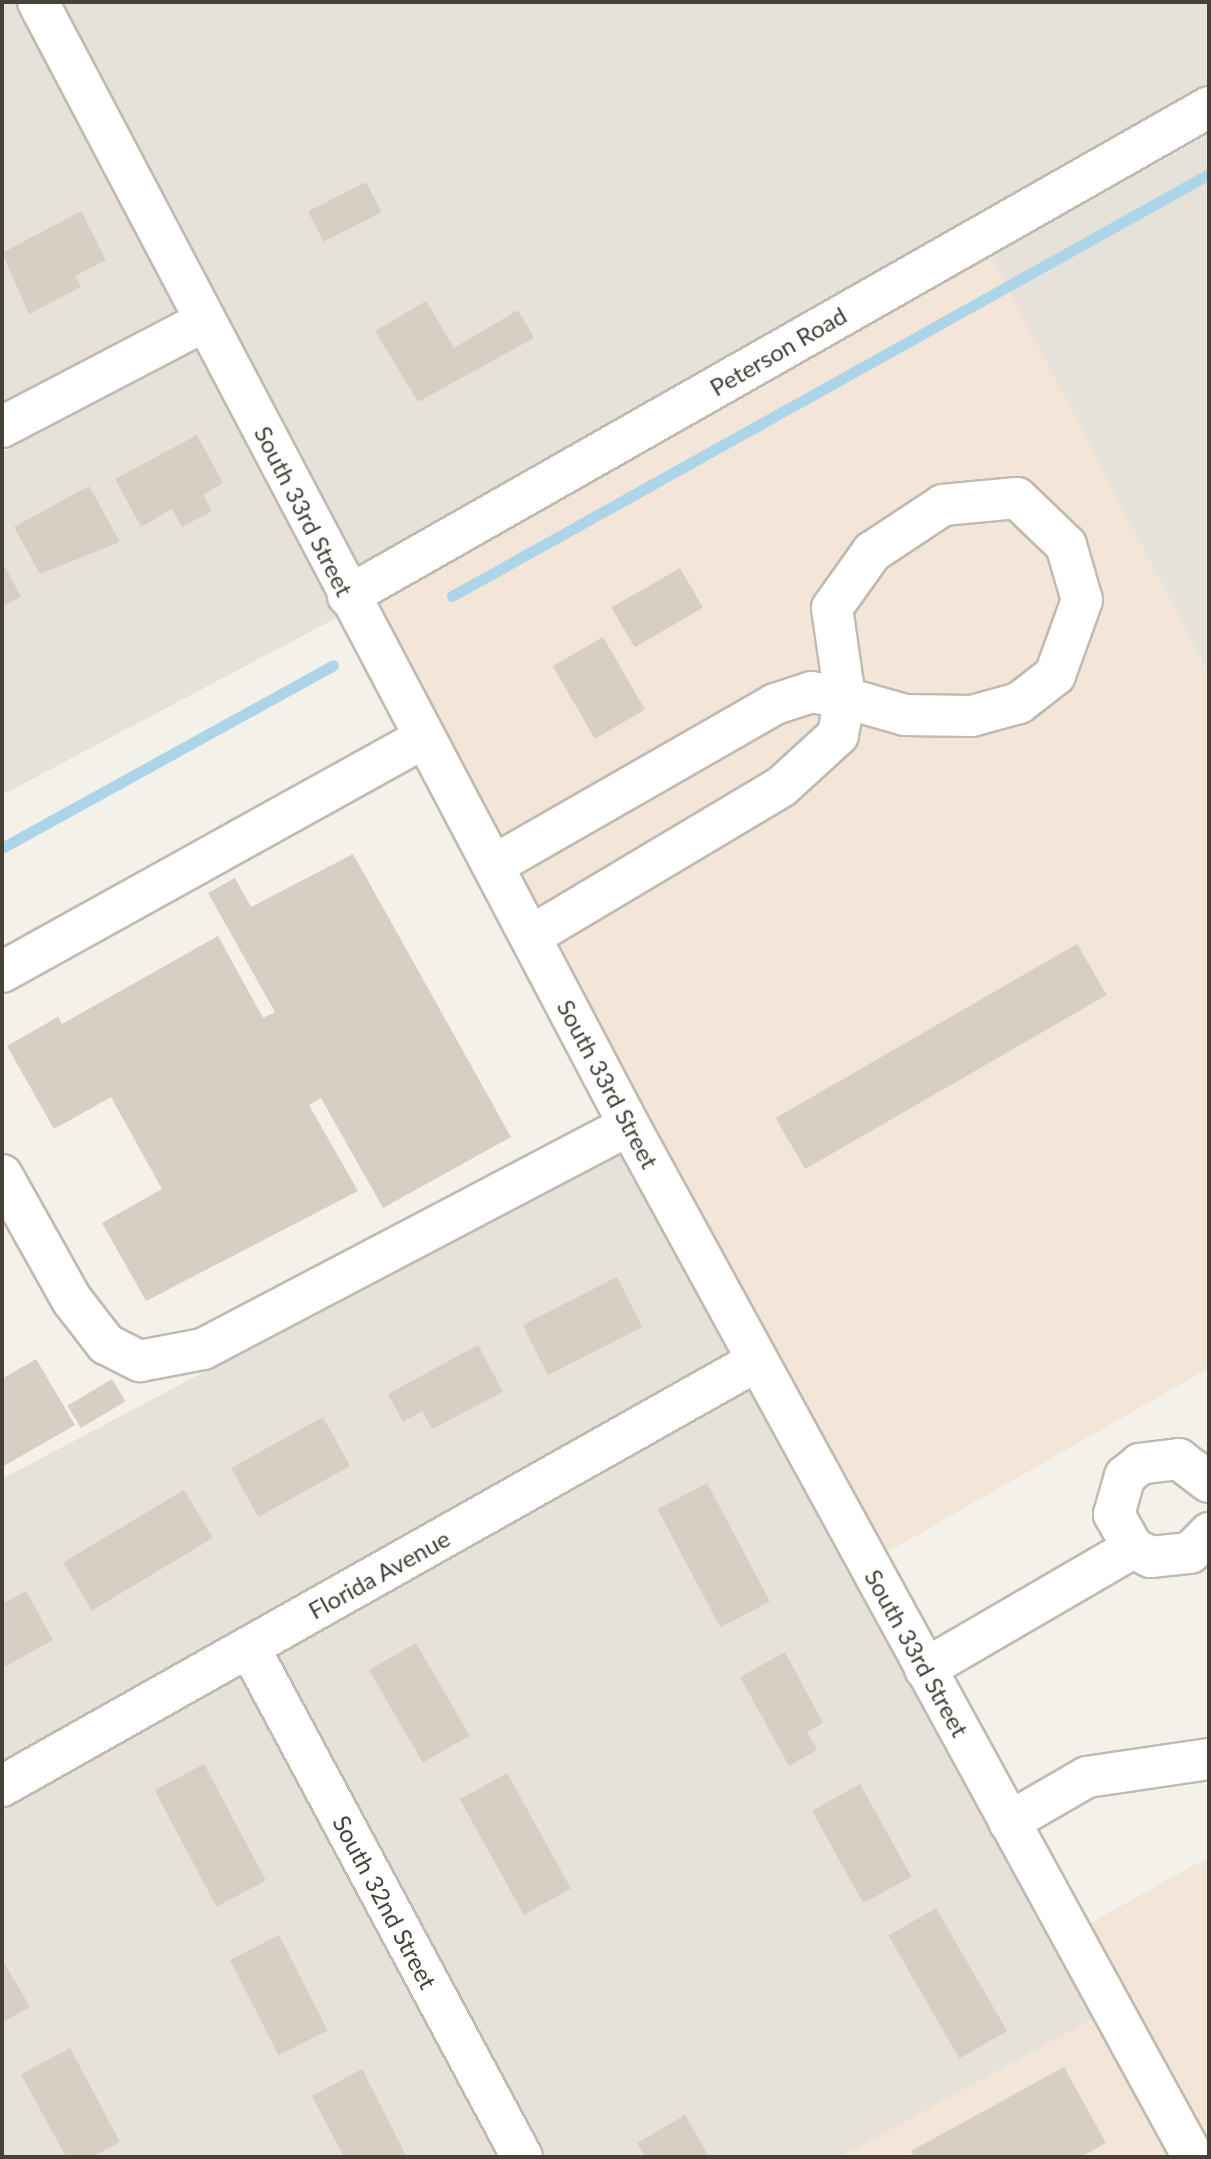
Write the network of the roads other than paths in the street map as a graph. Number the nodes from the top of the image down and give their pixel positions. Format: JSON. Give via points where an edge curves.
{"nodes":[{"id":1,"x":38,"y":2,"type":"edge"},
{"id":2,"x":1209,"y":107,"type":"edge"},
{"id":3,"x":205,"y":321,"type":"junction"},
{"id":4,"x":2,"y":427,"type":"edge"},
{"id":5,"x":348,"y":596,"type":"junction"},
{"id":6,"x":845,"y":698,"type":"junction"},
{"id":7,"x":423,"y":739,"type":"junction"},
{"id":8,"x":494,"y":865,"type":"junction"},
{"id":9,"x":531,"y":936,"type":"junction"},
{"id":10,"x":2,"y":972,"type":"edge"},
{"id":11,"x":629,"y":1125,"type":"junction"},
{"id":12,"x":2,"y":1175,"type":"edge"},
{"id":13,"x":757,"y":1361,"type":"junction"},
{"id":14,"x":1209,"y":1482,"type":"edge"},
{"id":15,"x":1209,"y":1533,"type":"edge"},
{"id":16,"x":1133,"y":1548,"type":"junction"},
{"id":17,"x":249,"y":1647,"type":"junction"},
{"id":18,"x":925,"y":1669,"type":"junction"},
{"id":19,"x":1209,"y":1759,"type":"edge"},
{"id":20,"x":2,"y":1786,"type":"edge"},
{"id":21,"x":1009,"y":1822,"type":"junction"},
{"id":22,"x":522,"y":2157,"type":"edge"},
{"id":23,"x":1193,"y":2157,"type":"edge"}],
"edges":[{"from":1,"to":3,"type":"street","name":"South 33rd Street"},
{"from":2,"to":5,"type":"street","name":"Peterson Road"},
{"from":3,"to":4,"type":"street"},
{"from":3,"to":5,"type":"street","name":"South 33rd Street"},
{"from":5,"to":7,"type":"street","name":"South 33rd Street"},
{"from":6,"to":6,"type":"street","via":[[905,715],[972,716],[1019,703],[1055,675],[1082,600],[1066,545],[1017,498],[943,505],[872,552],[832,608]]},
{"from":6,"to":8,"type":"street","via":[[811,692],[775,704]]},
{"from":6,"to":9,"type":"street","via":[[838,735],[781,787]]},
{"from":7,"to":8,"type":"street","name":"South 33rd Street"},
{"from":7,"to":10,"type":"street"},
{"from":8,"to":9,"type":"street","name":"South 33rd Street"},
{"from":9,"to":11,"type":"street","name":"South 33rd Street"},
{"from":11,"to":12,"type":"street","via":[[203,1349],[140,1361],[106,1344],[72,1300]]},
{"from":11,"to":13,"type":"street","name":"South 33rd Street"},
{"from":13,"to":17,"type":"street","name":"Florida Avenue"},
{"from":13,"to":18,"type":"street","name":"South 33rd Street"},
{"from":14,"to":16,"type":"street","via":[[1179,1459],[1159,1457],[1125,1476],[1114,1514]]},
{"from":15,"to":16,"type":"street","via":[[1171,1559]]},
{"from":16,"to":18,"type":"street"},
{"from":17,"to":20,"type":"street","name":"Florida Avenue"},
{"from":17,"to":22,"type":"street","name":"South 32nd Street"},
{"from":18,"to":21,"type":"street","name":"South 33rd Street"},
{"from":19,"to":21,"type":"street","via":[[1087,1777]]},
{"from":21,"to":23,"type":"street","name":"South 33rd Street"}]}
